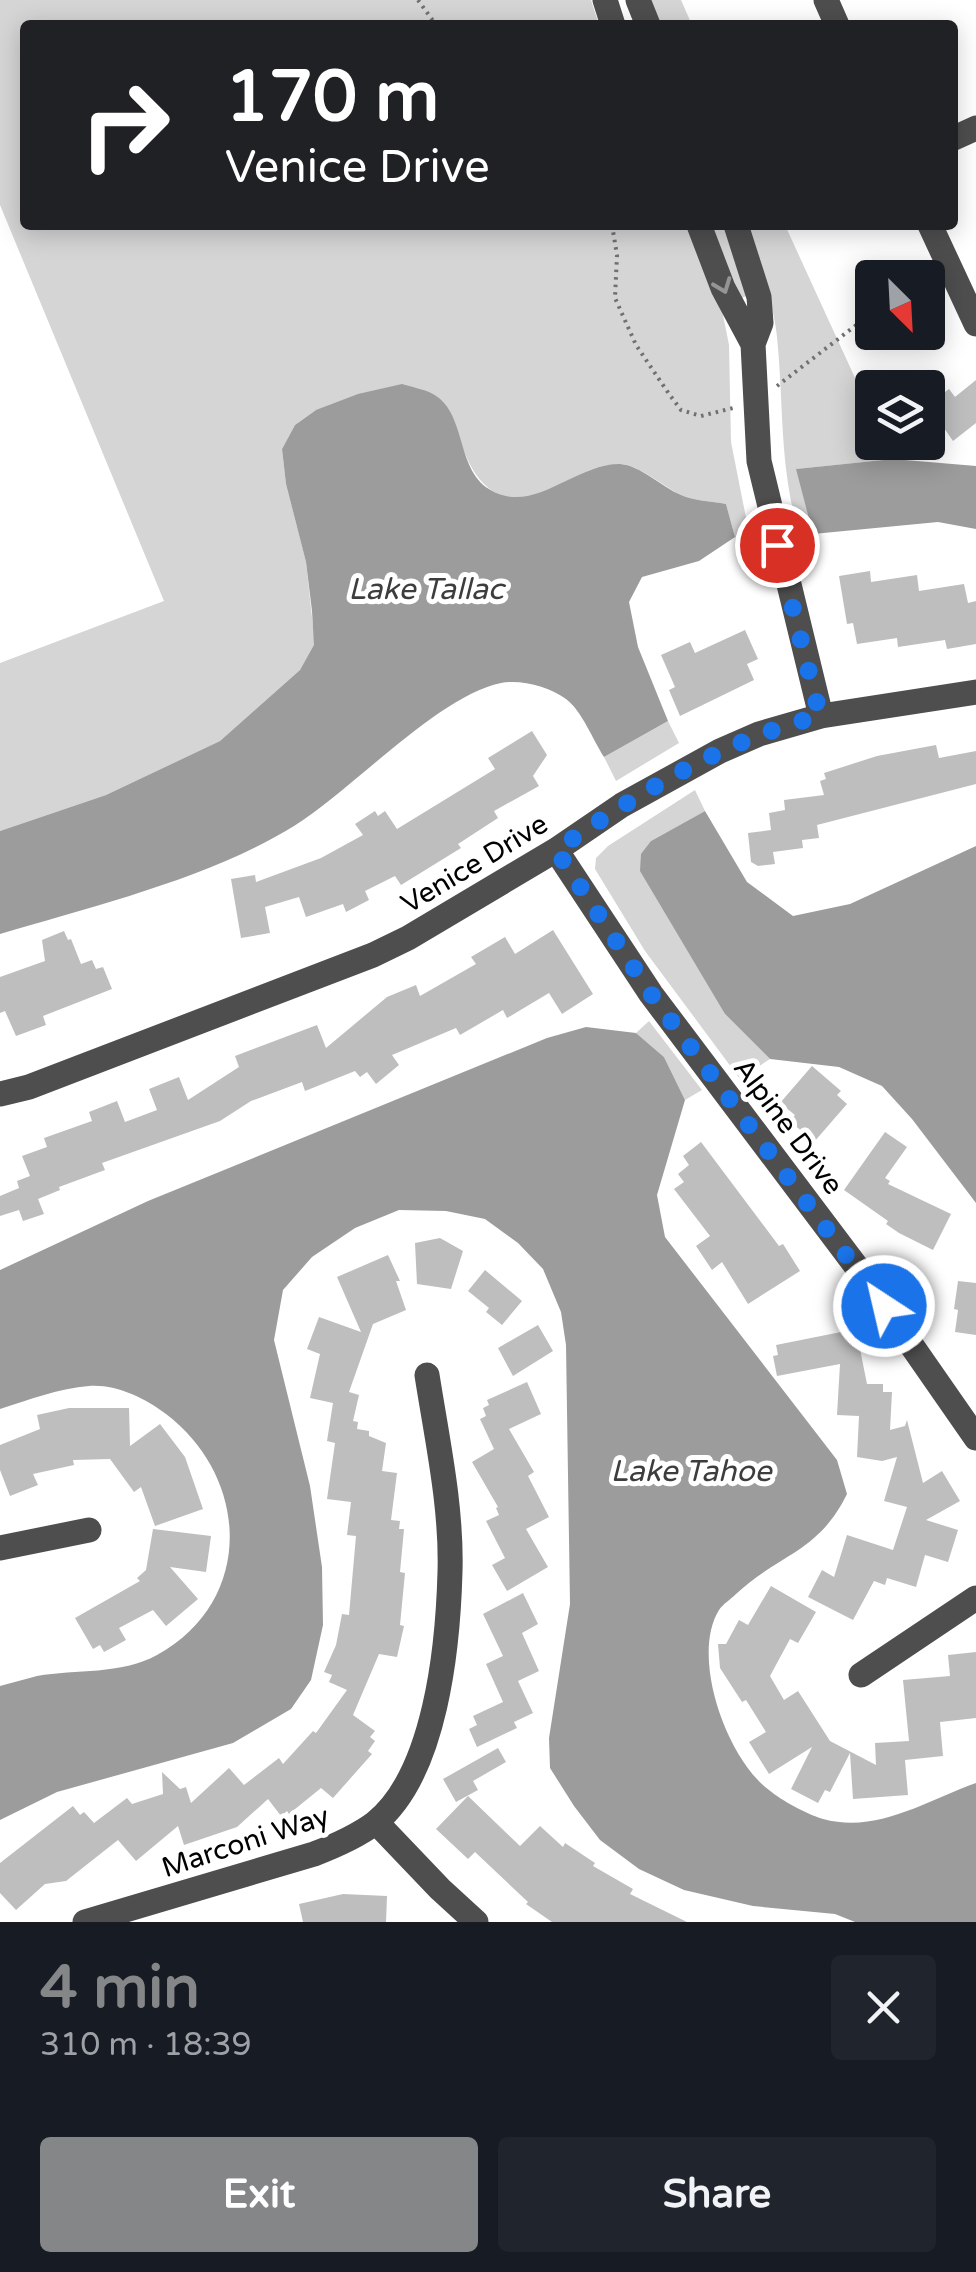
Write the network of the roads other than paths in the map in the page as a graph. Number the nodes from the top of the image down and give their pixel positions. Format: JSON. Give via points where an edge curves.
{"nodes":[{"id":1,"x":701,"y":230,"type":"edge"},
{"id":2,"x":738,"y":230,"type":"edge"},
{"id":3,"x":932,"y":230,"type":"edge"},
{"id":4,"x":976,"y":324,"type":"edge"},
{"id":5,"x":754,"y":344,"type":"junction"},
{"id":6,"x":976,"y":692,"type":"edge"},
{"id":7,"x":820,"y":716,"type":"junction"},
{"id":8,"x":556,"y":850,"type":"junction"},
{"id":9,"x":0,"y":1094,"type":"edge"},
{"id":10,"x":427,"y":1375,"type":"dead end"},
{"id":11,"x":975,"y":1434,"type":"edge"},
{"id":12,"x":89,"y":1530,"type":"dead end"},
{"id":13,"x":0,"y":1548,"type":"edge"},
{"id":14,"x":976,"y":1598,"type":"edge"},
{"id":15,"x":861,"y":1675,"type":"dead end"},
{"id":16,"x":376,"y":1822,"type":"junction"},
{"id":17,"x":85,"y":1922,"type":"edge"},
{"id":18,"x":476,"y":1922,"type":"edge"}],
"edges":[{"from":1,"to":5,"type":"street","one_way":true,"via":[[728,300]]},
{"from":2,"to":5,"type":"street","via":[[758,297],[761,323]]},
{"from":3,"to":4,"type":"street"},
{"from":5,"to":7,"type":"street","via":[[758,460]]},
{"from":6,"to":7,"type":"street","name":"Venice Drive"},
{"from":7,"to":8,"type":"street","name":"Venice Drive","via":[[720,752]]},
{"from":8,"to":9,"type":"street","name":"Venice Drive","via":[[373,955]]},
{"from":8,"to":11,"type":"street","name":"Alpine Drive","via":[[651,994]]},
{"from":10,"to":16,"type":"street","name":"Marconi Way","via":[[451,1571],[443,1651],[414,1772]]},
{"from":12,"to":13,"type":"street"},
{"from":14,"to":15,"type":"street"},
{"from":16,"to":17,"type":"street","name":"Marconi Way","via":[[314,1854]]},
{"from":16,"to":18,"type":"street"}]}
